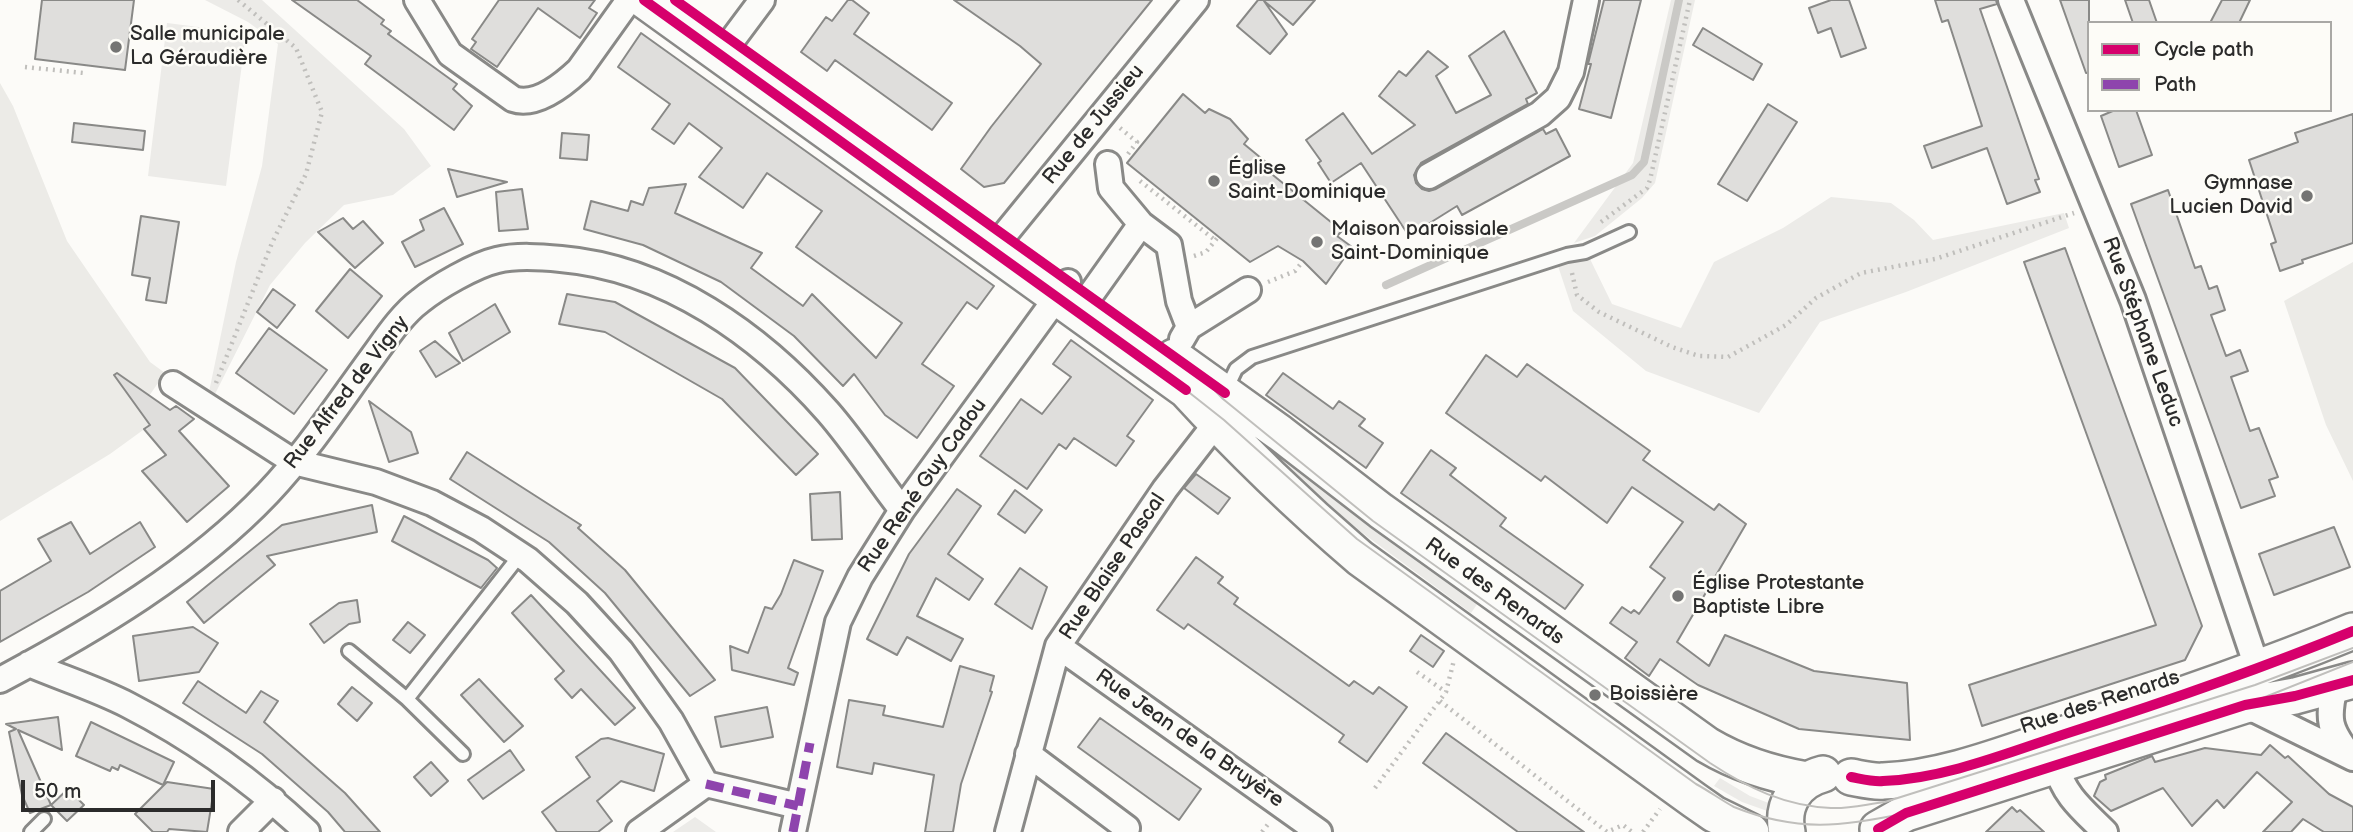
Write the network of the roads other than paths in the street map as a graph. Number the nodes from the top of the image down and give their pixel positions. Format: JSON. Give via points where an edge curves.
{"nodes":[{"id":1,"x":417,"y":0,"type":"edge"},
{"id":2,"x":629,"y":0,"type":"edge"},
{"id":3,"x":644,"y":0,"type":"edge"},
{"id":4,"x":676,"y":0,"type":"edge"},
{"id":5,"x":762,"y":0,"type":"edge"},
{"id":6,"x":1196,"y":0,"type":"edge"},
{"id":7,"x":1586,"y":0,"type":"edge"},
{"id":8,"x":2011,"y":0,"type":"edge"},
{"id":9,"x":726,"y":48,"type":"junction"},
{"id":10,"x":1121,"y":165,"type":"road end"},
{"id":11,"x":1429,"y":176,"type":"dead end"},
{"id":12,"x":1141,"y":224,"type":"junction"},
{"id":13,"x":1629,"y":232,"type":"dead end"},
{"id":14,"x":998,"y":243,"type":"junction"},
{"id":15,"x":1248,"y":290,"type":"road end"},
{"id":16,"x":1071,"y":292,"type":"junction"},
{"id":17,"x":1197,"y":376,"type":"junction"},
{"id":18,"x":173,"y":384,"type":"dead end"},
{"id":19,"x":294,"y":462,"type":"junction"},
{"id":20,"x":902,"y":510,"type":"junction"},
{"id":21,"x":520,"y":555,"type":"junction"},
{"id":22,"x":2353,"y":631,"type":"edge"},
{"id":23,"x":1058,"y":646,"type":"junction"},
{"id":24,"x":349,"y":651,"type":"dead end"},
{"id":25,"x":29,"y":664,"type":"junction"},
{"id":26,"x":2258,"y":670,"type":"junction"},
{"id":27,"x":0,"y":680,"type":"edge"},
{"id":28,"x":2344,"y":683,"type":"edge"},
{"id":29,"x":407,"y":699,"type":"junction"},
{"id":30,"x":2245,"y":705,"type":"junction"},
{"id":31,"x":463,"y":754,"type":"dead end"},
{"id":32,"x":1028,"y":754,"type":"junction"},
{"id":33,"x":2352,"y":757,"type":"edge"},
{"id":34,"x":2056,"y":765,"type":"junction"},
{"id":35,"x":1851,"y":777,"type":"junction"},
{"id":36,"x":1807,"y":780,"type":"junction"},
{"id":37,"x":706,"y":785,"type":"junction"},
{"id":38,"x":274,"y":800,"type":"junction"},
{"id":39,"x":798,"y":806,"type":"junction"},
{"id":40,"x":44,"y":819,"type":"dead end"},
{"id":41,"x":1887,"y":825,"type":"edge"},
{"id":42,"x":31,"y":832,"type":"edge"},
{"id":43,"x":241,"y":832,"type":"edge"},
{"id":44,"x":307,"y":832,"type":"edge"},
{"id":45,"x":639,"y":832,"type":"edge"},
{"id":46,"x":793,"y":832,"type":"edge"},
{"id":47,"x":1008,"y":832,"type":"edge"},
{"id":48,"x":1124,"y":832,"type":"edge"},
{"id":49,"x":1319,"y":832,"type":"edge"},
{"id":50,"x":1751,"y":832,"type":"edge"},
{"id":51,"x":1787,"y":832,"type":"edge"},
{"id":52,"x":2105,"y":832,"type":"edge"}],
"edges":[{"from":1,"to":2,"type":"street","via":[[450,54],[523,102],[536,99],[579,70]]},
{"from":3,"to":9,"type":"street"},
{"from":4,"to":9,"type":"street"},
{"from":5,"to":9,"type":"street"},
{"from":6,"to":14,"type":"street","name":"Rue de Jussieu"},
{"from":7,"to":11,"type":"street","via":[[1571,72],[1558,98],[1540,114]]},
{"from":8,"to":26,"type":"street","name":"Rue Stéphane Leduc","via":[[2133,300]]},
{"from":9,"to":14,"type":"street"},
{"from":10,"to":12,"type":"street","via":[[1111,188]]},
{"from":12,"to":16,"type":"street","name":"Rue René Guy Cadou"},
{"from":12,"to":17,"type":"street","via":[[1169,245]]},
{"from":13,"to":17,"type":"lane","via":[[1585,252],[1252,357],[1236,369]]},
{"from":14,"to":16,"type":"street"},
{"from":15,"to":17,"type":"street"},
{"from":16,"to":17,"type":"street"},
{"from":16,"to":20,"type":"street","name":"Rue René Guy Cadou"},
{"from":17,"to":23,"type":"street","name":"Rue Blaise Pascal","via":[[1210,431]]},
{"from":17,"to":36,"type":"street","name":"Rue des Renards","via":[[1707,745],[1747,766]]},
{"from":17,"to":50,"type":"street","via":[[1309,514],[1360,558],[1694,800]]},
{"from":18,"to":19,"type":"street"},
{"from":19,"to":20,"type":"street","name":"Rue Alfred de Vigny","via":[[418,302],[496,260],[580,260],[640,275],[695,301],[765,351],[828,412]]},
{"from":19,"to":21,"type":"street","via":[[376,482],[432,503]]},
{"from":19,"to":25,"type":"street","name":"Rue Alfred de Vigny","via":[[219,540],[115,614]]},
{"from":20,"to":39,"type":"street","name":"Rue René Guy Cadou","via":[[838,622]]},
{"from":21,"to":29,"type":"lane"},
{"from":21,"to":37,"type":"street","via":[[577,603],[621,651],[671,720]]},
{"from":22,"to":26,"type":"street","name":"Rue des Renards"},
{"from":23,"to":32,"type":"street","name":"Rue Blaise Pascal"},
{"from":23,"to":49,"type":"street","name":"Rue Jean de la Bruyère"},
{"from":24,"to":29,"type":"lane"},
{"from":25,"to":27,"type":"street","name":"Rue Alfred de Vigny"},
{"from":25,"to":38,"type":"street","via":[[127,705],[205,749]]},
{"from":26,"to":35,"type":"street","name":"Rue des Renards","via":[[1946,771],[1880,782]]},
{"from":28,"to":30,"type":"street"},
{"from":28,"to":33,"type":"street","via":[[2330,720],[2335,737]]},
{"from":29,"to":31,"type":"lane"},
{"from":30,"to":33,"type":"street"},
{"from":30,"to":34,"type":"street"},
{"from":32,"to":47,"type":"street","name":"Rue Blaise Pascal"},
{"from":32,"to":48,"type":"street","via":[[1128,828]]},
{"from":34,"to":41,"type":"street"},
{"from":34,"to":52,"type":"street","via":[[2067,794]]},
{"from":35,"to":36,"type":"street","name":"Rue des Renards","via":[[1829,773]]},
{"from":35,"to":41,"type":"street","via":[[1872,796]]},
{"from":36,"to":51,"type":"street","via":[[1787,806]]},
{"from":37,"to":39,"type":"street"},
{"from":37,"to":45,"type":"street"},
{"from":38,"to":43,"type":"street"},
{"from":38,"to":44,"type":"street"},
{"from":39,"to":46,"type":"street","name":"Rue René Guy Cadou"},
{"from":40,"to":42,"type":"lane"}]}
